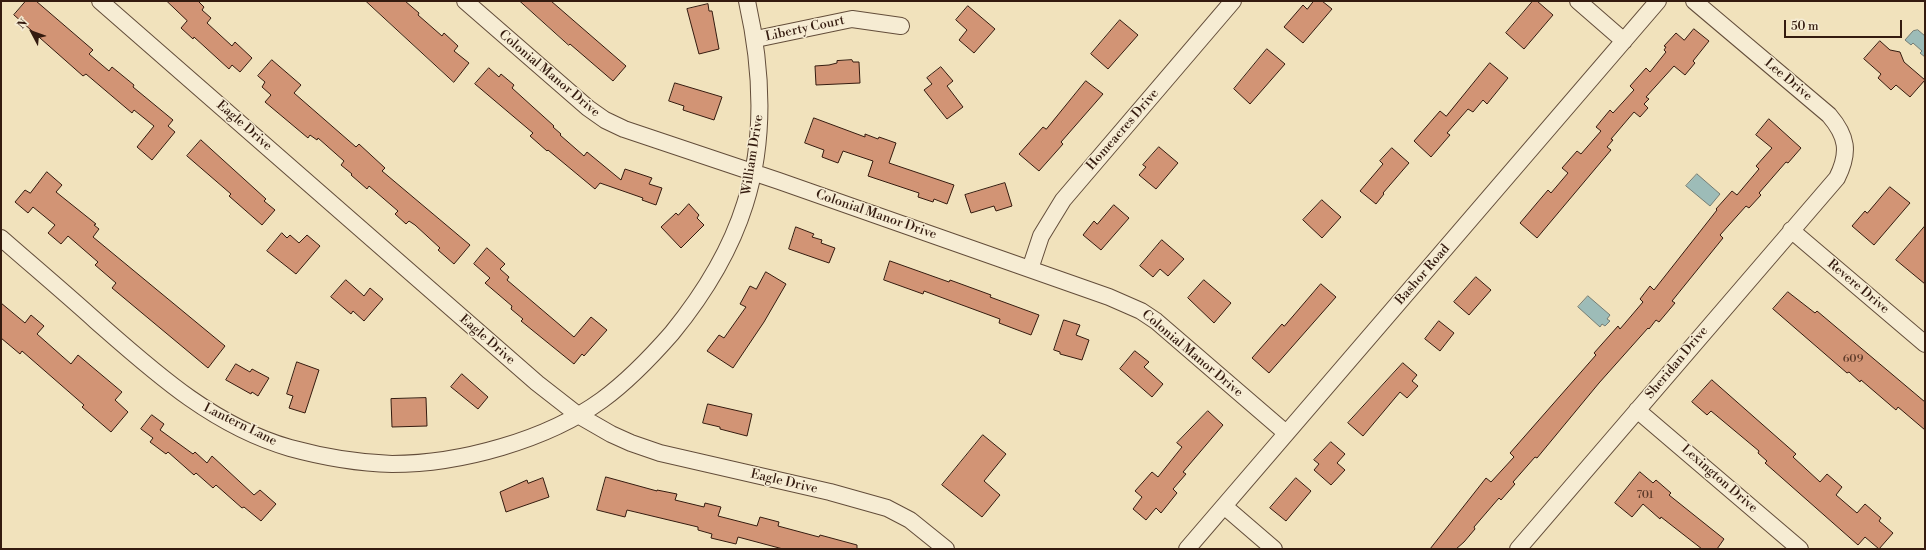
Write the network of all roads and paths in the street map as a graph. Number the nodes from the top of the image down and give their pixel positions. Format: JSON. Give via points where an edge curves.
{"nodes":[{"id":1,"x":100,"y":1,"type":"edge"},
{"id":2,"x":465,"y":1,"type":"edge"},
{"id":3,"x":747,"y":1,"type":"edge"},
{"id":4,"x":1233,"y":1,"type":"edge"},
{"id":5,"x":1578,"y":1,"type":"edge"},
{"id":6,"x":1658,"y":1,"type":"edge"},
{"id":7,"x":1694,"y":1,"type":"edge"},
{"id":8,"x":901,"y":26,"type":"dead end"},
{"id":9,"x":756,"y":39,"type":"junction"},
{"id":10,"x":1624,"y":41,"type":"junction"},
{"id":11,"x":753,"y":172,"type":"junction"},
{"id":12,"x":1837,"y":178,"type":"joint"},
{"id":13,"x":1791,"y":230,"type":"junction"},
{"id":14,"x":1,"y":238,"type":"edge"},
{"id":15,"x":1030,"y":269,"type":"junction"},
{"id":16,"x":1925,"y":344,"type":"edge"},
{"id":17,"x":1637,"y":410,"type":"junction"},
{"id":18,"x":578,"y":415,"type":"junction"},
{"id":19,"x":1286,"y":433,"type":"junction"},
{"id":20,"x":1224,"y":506,"type":"junction"},
{"id":21,"x":946,"y":549,"type":"edge"},
{"id":22,"x":1187,"y":549,"type":"edge"},
{"id":23,"x":1274,"y":549,"type":"edge"},
{"id":24,"x":1518,"y":549,"type":"edge"},
{"id":25,"x":1800,"y":549,"type":"edge"}],
"edges":[{"from":1,"to":18,"type":"street","name":"Eagle Drive","via":[[537,383]]},
{"from":2,"to":11,"type":"street","name":"Colonial Manor Drive","via":[[605,120],[624,129]]},
{"from":3,"to":9,"type":"street","name":"William Drive"},
{"from":4,"to":15,"type":"street","name":"Homeacres Drive","via":[[1062,200],[1041,236]]},
{"from":5,"to":10,"type":"street"},
{"from":6,"to":10,"type":"street","name":"Bashor Road"},
{"from":7,"to":12,"type":"street","name":"Lee Drive","via":[[1822,108],[1834,122],[1844,139],[1845,149],[1845,159]]},
{"from":8,"to":9,"type":"street","name":"Liberty Court","via":[[852,19]]},
{"from":9,"to":11,"type":"street","name":"William Drive","via":[[760,102]]},
{"from":10,"to":19,"type":"street","name":"Bashor Road"},
{"from":11,"to":15,"type":"street","name":"Colonial Manor Drive"},
{"from":11,"to":18,"type":"street","name":"William Drive","via":[[732,238],[714,274],[688,313],[624,382],[601,401]]},
{"from":12,"to":13,"type":"street","name":"Sheridan Drive"},
{"from":13,"to":16,"type":"street","name":"Revere Drive"},
{"from":13,"to":17,"type":"street","name":"Sheridan Drive"},
{"from":14,"to":18,"type":"street","name":"Lantern Lane","via":[[155,373],[184,395],[213,414],[288,447],[340,460],[393,464],[447,459],[503,447],[541,434]]},
{"from":15,"to":19,"type":"street","name":"Colonial Manor Drive","via":[[1141,311]]},
{"from":17,"to":24,"type":"street","name":"Sheridan Drive"},
{"from":17,"to":25,"type":"street","name":"Lexington Drive"},
{"from":18,"to":21,"type":"street","name":"Eagle Drive","via":[[611,434],[660,453],[830,492],[887,508],[910,520]]},
{"from":19,"to":20,"type":"street","name":"Bashor Road"},
{"from":20,"to":22,"type":"street","name":"Bashor Road"},
{"from":20,"to":23,"type":"street"}]}
